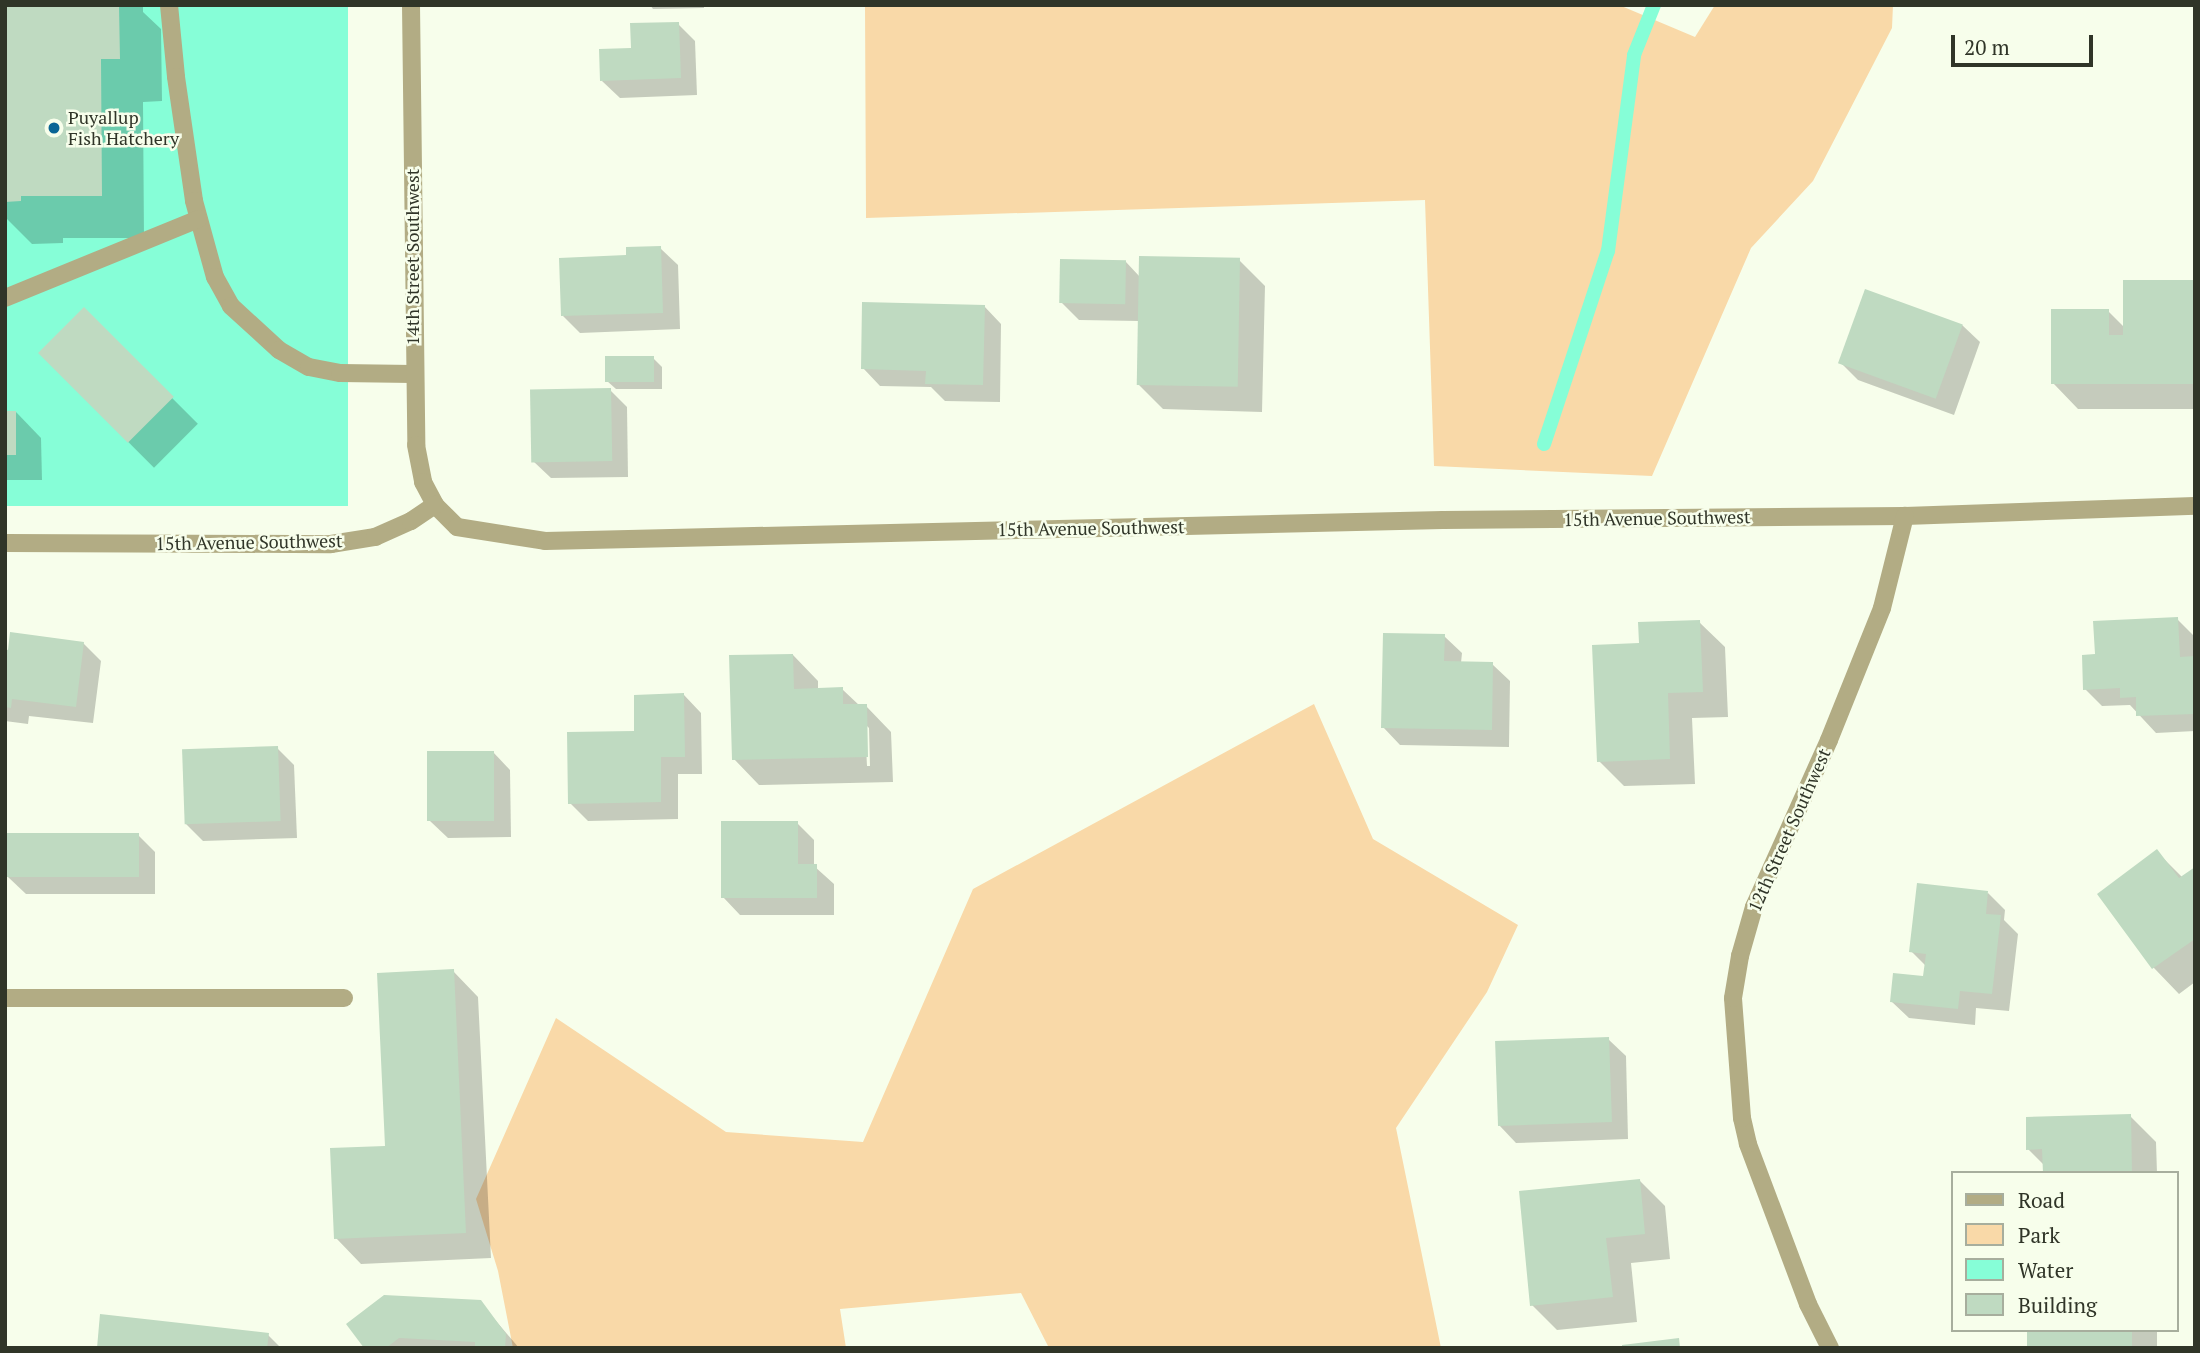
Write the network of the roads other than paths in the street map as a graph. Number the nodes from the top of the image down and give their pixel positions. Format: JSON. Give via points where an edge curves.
{"nodes":[{"id":1,"x":169,"y":5,"type":"edge"},
{"id":2,"x":411,"y":5,"type":"edge"},
{"id":3,"x":199,"y":219,"type":"junction"},
{"id":4,"x":5,"y":298,"type":"edge"},
{"id":5,"x":413,"y":374,"type":"junction"},
{"id":6,"x":435,"y":505,"type":"junction"},
{"id":7,"x":2195,"y":506,"type":"edge"},
{"id":8,"x":1905,"y":516,"type":"junction"},
{"id":9,"x":5,"y":543,"type":"edge"},
{"id":10,"x":5,"y":998,"type":"edge"},
{"id":11,"x":344,"y":998,"type":"dead end"},
{"id":12,"x":1830,"y":1348,"type":"edge"}],
"edges":[{"from":1,"to":3,"type":"street","via":[[185,146]]},
{"from":2,"to":5,"type":"street","name":"14th Street Southwest"},
{"from":3,"to":4,"type":"street"},
{"from":3,"to":5,"type":"street","via":[[215,277],[231,306],[279,350],[309,367],[340,373]]},
{"from":5,"to":6,"type":"street","name":"14th Street Southwest","via":[[416,445],[423,482]]},
{"from":6,"to":8,"type":"street","name":"15th Avenue Southwest","via":[[457,527],[545,541],[1443,520]]},
{"from":6,"to":9,"type":"street","name":"15th Avenue Southwest","via":[[375,537],[331,544]]},
{"from":7,"to":8,"type":"street","name":"15th Avenue Southwest"},
{"from":8,"to":12,"type":"street","name":"12th Street Southwest","via":[[1882,608],[1754,907],[1733,998],[1748,1144],[1808,1304]]},
{"from":10,"to":11,"type":"street"}]}
